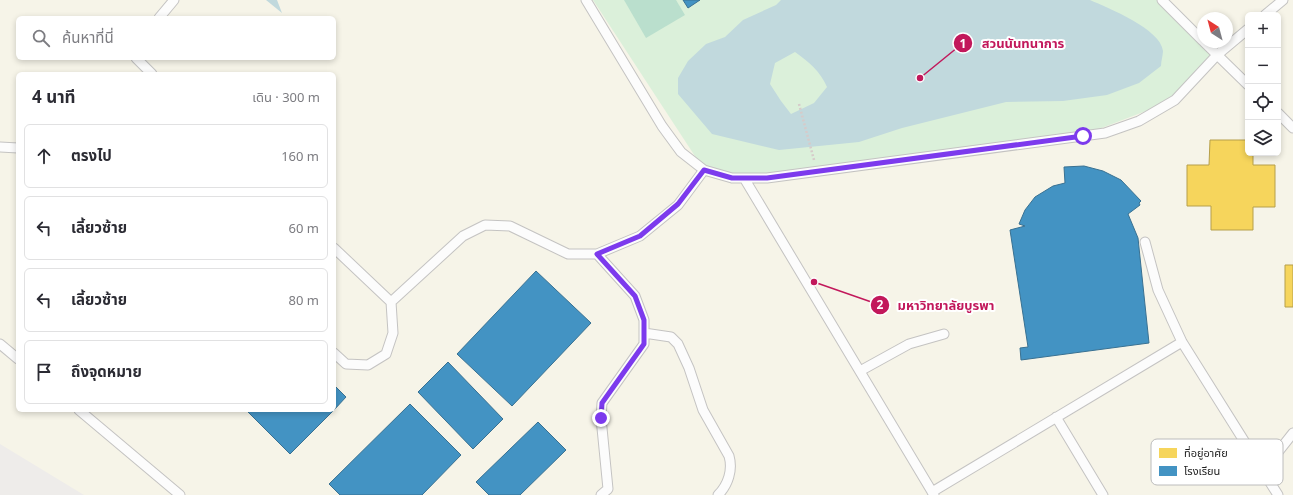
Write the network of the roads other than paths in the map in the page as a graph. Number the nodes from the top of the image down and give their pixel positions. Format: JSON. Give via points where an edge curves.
{"nodes":[{"id":1,"x":174,"y":0,"type":"edge"},
{"id":2,"x":586,"y":0,"type":"edge"},
{"id":3,"x":1162,"y":0,"type":"edge"},
{"id":4,"x":1283,"y":0,"type":"edge"},
{"id":5,"x":1269,"y":12,"type":"edge"},
{"id":6,"x":161,"y":16,"type":"edge"},
{"id":7,"x":1245,"y":32,"type":"edge"},
{"id":8,"x":1197,"y":36,"type":"edge"},
{"id":9,"x":1209,"y":48,"type":"edge"},
{"id":10,"x":1217,"y":55,"type":"junction"},
{"id":11,"x":138,"y":60,"type":"edge"},
{"id":12,"x":150,"y":72,"type":"edge"},
{"id":13,"x":1247,"y":84,"type":"edge"},
{"id":14,"x":1281,"y":116,"type":"edge"},
{"id":15,"x":1293,"y":128,"type":"edge"},
{"id":16,"x":0,"y":147,"type":"edge"},
{"id":17,"x":16,"y":148,"type":"edge"},
{"id":18,"x":704,"y":170,"type":"junction"},
{"id":19,"x":744,"y":178,"type":"junction"},
{"id":20,"x":1145,"y":242,"type":"dead end"},
{"id":21,"x":336,"y":250,"type":"edge"},
{"id":22,"x":597,"y":254,"type":"junction"},
{"id":23,"x":391,"y":302,"type":"junction"},
{"id":24,"x":644,"y":333,"type":"junction"},
{"id":25,"x":944,"y":334,"type":"dead end"},
{"id":26,"x":1182,"y":342,"type":"junction"},
{"id":27,"x":0,"y":344,"type":"edge"},
{"id":28,"x":336,"y":355,"type":"edge"},
{"id":29,"x":16,"y":357,"type":"edge"},
{"id":30,"x":860,"y":372,"type":"junction"},
{"id":31,"x":81,"y":412,"type":"edge"},
{"id":32,"x":1056,"y":417,"type":"junction"},
{"id":33,"x":1293,"y":433,"type":"edge"},
{"id":34,"x":1242,"y":439,"type":"edge"},
{"id":35,"x":1283,"y":445,"type":"edge"},
{"id":36,"x":1271,"y":485,"type":"edge"},
{"id":37,"x":933,"y":493,"type":"edge"},
{"id":38,"x":180,"y":495,"type":"edge"},
{"id":39,"x":601,"y":495,"type":"edge"},
{"id":40,"x":718,"y":495,"type":"edge"},
{"id":41,"x":1103,"y":495,"type":"edge"},
{"id":42,"x":1278,"y":495,"type":"edge"}],
"edges":[{"from":1,"to":6,"type":"lane"},
{"from":2,"to":18,"type":"lane","via":[[662,126],[681,152]]},
{"from":3,"to":8,"type":"lane"},
{"from":4,"to":5,"type":"lane"},
{"from":7,"to":10,"type":"lane"},
{"from":9,"to":10,"type":"lane"},
{"from":10,"to":13,"type":"lane"},
{"from":10,"to":19,"type":"lane","via":[[1175,100],[1140,122],[1105,133],[767,178]]},
{"from":11,"to":12,"type":"lane"},
{"from":14,"to":15,"type":"lane"},
{"from":16,"to":17,"type":"lane"},
{"from":18,"to":19,"type":"lane","via":[[732,178]]},
{"from":18,"to":22,"type":"lane","via":[[678,204],[640,236]]},
{"from":19,"to":30,"type":"lane"},
{"from":20,"to":26,"type":"lane","via":[[1158,290]]},
{"from":21,"to":23,"type":"lane"},
{"from":22,"to":23,"type":"lane","via":[[568,254],[510,226],[485,225],[463,236]]},
{"from":22,"to":24,"type":"lane","via":[[635,296],[644,320]]},
{"from":23,"to":28,"type":"lane","via":[[392,333],[386,354],[368,365],[346,364]]},
{"from":24,"to":39,"type":"lane","via":[[644,344],[602,403],[601,418],[608,489]]},
{"from":24,"to":40,"type":"lane","via":[[670,337],[678,344],[689,368],[703,410],[731,464],[726,486]]},
{"from":25,"to":30,"type":"lane","via":[[909,344]]},
{"from":26,"to":32,"type":"lane"},
{"from":26,"to":34,"type":"lane"},
{"from":27,"to":29,"type":"lane"},
{"from":30,"to":37,"type":"lane"},
{"from":31,"to":38,"type":"lane"},
{"from":32,"to":37,"type":"lane"},
{"from":32,"to":41,"type":"lane"},
{"from":33,"to":35,"type":"lane"},
{"from":36,"to":42,"type":"lane"}]}
